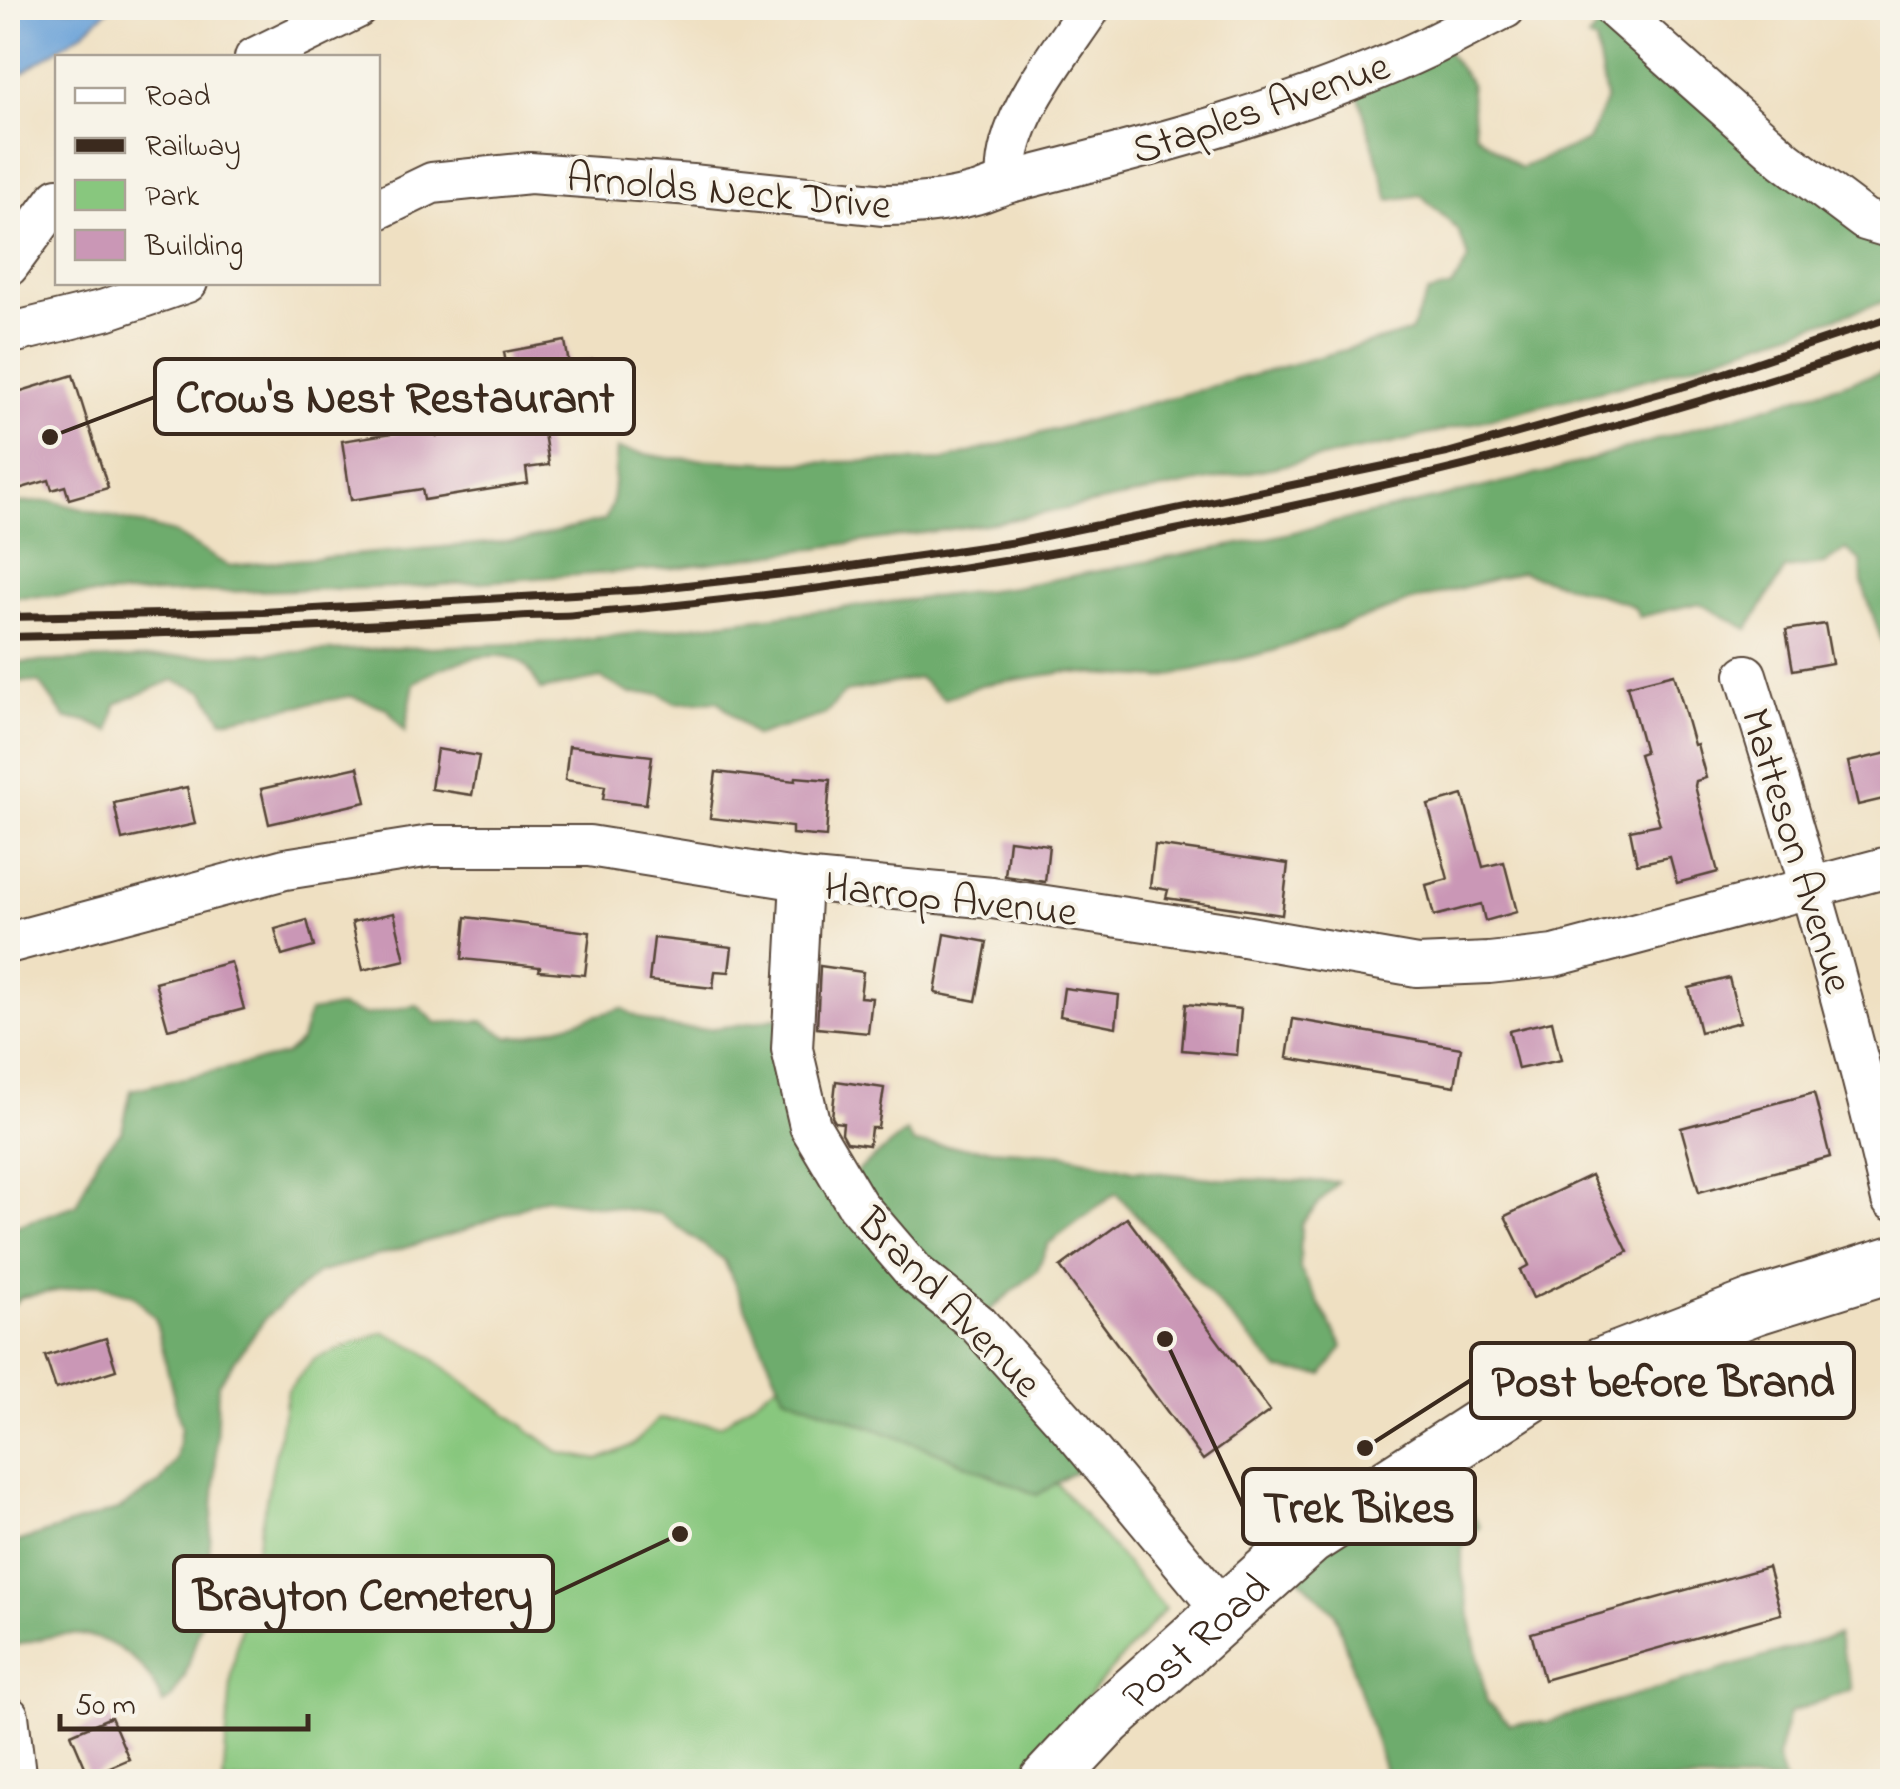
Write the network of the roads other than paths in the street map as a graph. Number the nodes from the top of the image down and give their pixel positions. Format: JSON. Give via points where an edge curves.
{"nodes":[{"id":1,"x":357,"y":8,"type":"edge"},
{"id":2,"x":1090,"y":8,"type":"edge"},
{"id":3,"x":1505,"y":8,"type":"edge"},
{"id":4,"x":1614,"y":8,"type":"edge"},
{"id":5,"x":261,"y":55,"type":"edge"},
{"id":6,"x":1007,"y":182,"type":"junction"},
{"id":7,"x":55,"y":202,"type":"edge"},
{"id":8,"x":380,"y":207,"type":"edge"},
{"id":9,"x":1892,"y":228,"type":"edge"},
{"id":10,"x":8,"y":266,"type":"edge"},
{"id":11,"x":178,"y":285,"type":"edge"},
{"id":12,"x":8,"y":334,"type":"edge"},
{"id":13,"x":1746,"y":675,"type":"dead end"},
{"id":14,"x":1892,"y":866,"type":"edge"},
{"id":15,"x":801,"y":880,"type":"junction"},
{"id":16,"x":1814,"y":888,"type":"junction"},
{"id":17,"x":8,"y":943,"type":"edge"},
{"id":18,"x":1892,"y":1200,"type":"edge"},
{"id":19,"x":1892,"y":1264,"type":"edge"},
{"id":20,"x":1224,"y":1612,"type":"junction"},
{"id":21,"x":8,"y":1716,"type":"edge"},
{"id":22,"x":16,"y":1782,"type":"edge"},
{"id":23,"x":1048,"y":1782,"type":"edge"}],
"edges":[{"from":1,"to":5,"type":"street"},
{"from":2,"to":6,"type":"street","via":[[1015,131]]},
{"from":3,"to":6,"type":"street","name":"Staples Avenue","via":[[1340,83],[1113,157]]},
{"from":4,"to":9,"type":"street","via":[[1785,160],[1865,220]]},
{"from":6,"to":8,"type":"street","name":"Arnolds Neck Drive","via":[[974,194],[884,206],[530,173],[432,183]]},
{"from":7,"to":10,"type":"street"},
{"from":11,"to":12,"type":"street"},
{"from":13,"to":16,"type":"street","name":"Matteson Avenue"},
{"from":14,"to":16,"type":"street","name":"Harrop Avenue"},
{"from":15,"to":16,"type":"street","name":"Harrop Avenue","via":[[992,898],[1417,966],[1554,956]]},
{"from":15,"to":17,"type":"street","name":"Harrop Avenue","via":[[589,846],[431,846],[285,868]]},
{"from":15,"to":20,"type":"street","name":"Brand Avenue","via":[[792,1049],[810,1126],[857,1205],[916,1274],[977,1322]]},
{"from":16,"to":18,"type":"street","name":"Matteson Avenue"},
{"from":19,"to":20,"type":"main road","name":"Post Road","via":[[1754,1307],[1536,1391],[1308,1538]]},
{"from":20,"to":23,"type":"main road","name":"Post Road","via":[[1106,1719]]},
{"from":21,"to":22,"type":"street"}]}
